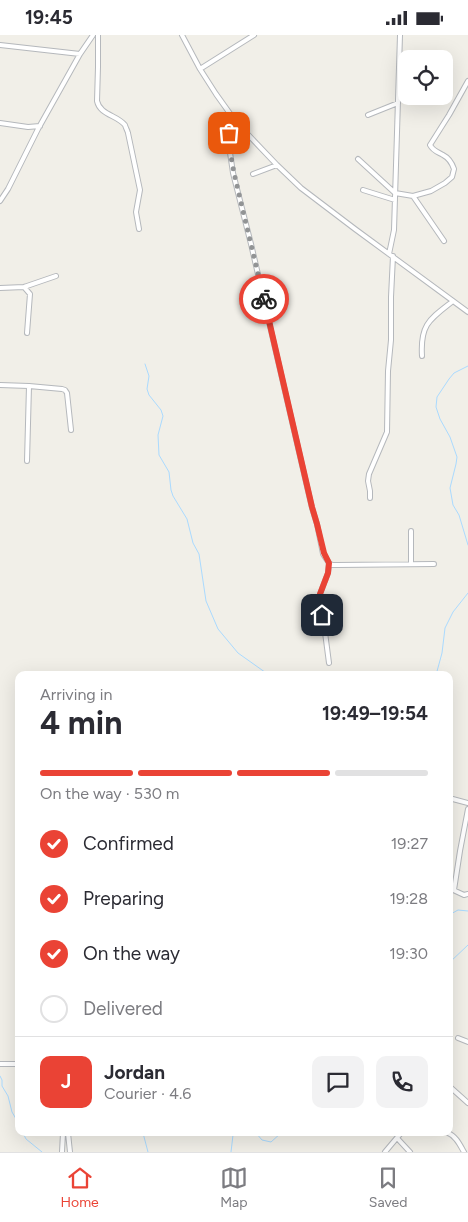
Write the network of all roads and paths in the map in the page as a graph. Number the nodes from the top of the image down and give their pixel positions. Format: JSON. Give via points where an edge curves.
{"nodes":[{"id":1,"x":93,"y":35,"type":"edge"},
{"id":2,"x":98,"y":35,"type":"edge"},
{"id":3,"x":182,"y":35,"type":"edge"},
{"id":4,"x":254,"y":35,"type":"edge"},
{"id":5,"x":400,"y":35,"type":"edge"},
{"id":6,"x":0,"y":45,"type":"edge"},
{"id":7,"x":400,"y":50,"type":"edge"},
{"id":8,"x":80,"y":54,"type":"junction"},
{"id":9,"x":200,"y":69,"type":"junction"},
{"id":10,"x":468,"y":81,"type":"edge"},
{"id":11,"x":398,"y":103,"type":"joint"},
{"id":12,"x":368,"y":115,"type":"dead end"},
{"id":13,"x":236,"y":122,"type":"junction"},
{"id":14,"x":0,"y":123,"type":"edge"},
{"id":15,"x":40,"y":126,"type":"junction"},
{"id":16,"x":358,"y":159,"type":"dead end"},
{"id":17,"x":277,"y":165,"type":"junction"},
{"id":18,"x":253,"y":174,"type":"dead end"},
{"id":19,"x":363,"y":190,"type":"dead end"},
{"id":20,"x":395,"y":193,"type":"junction"},
{"id":21,"x":413,"y":196,"type":"junction"},
{"id":22,"x":396,"y":200,"type":"junction"},
{"id":23,"x":0,"y":201,"type":"edge"},
{"id":24,"x":139,"y":229,"type":"dead end"},
{"id":25,"x":444,"y":241,"type":"dead end"},
{"id":26,"x":391,"y":255,"type":"junction"},
{"id":27,"x":56,"y":276,"type":"dead end"},
{"id":28,"x":24,"y":287,"type":"junction"},
{"id":29,"x":0,"y":288,"type":"edge"},
{"id":30,"x":453,"y":301,"type":"junction"},
{"id":31,"x":468,"y":312,"type":"edge"},
{"id":32,"x":27,"y":333,"type":"dead end"},
{"id":33,"x":422,"y":356,"type":"dead end"},
{"id":34,"x":0,"y":385,"type":"edge"},
{"id":35,"x":29,"y":386,"type":"junction"},
{"id":36,"x":70,"y":430,"type":"dead end"},
{"id":37,"x":27,"y":461,"type":"dead end"},
{"id":38,"x":370,"y":497,"type":"dead end"},
{"id":39,"x":411,"y":531,"type":"dead end"},
{"id":40,"x":329,"y":563,"type":"junction"},
{"id":41,"x":411,"y":564,"type":"junction"},
{"id":42,"x":434,"y":564,"type":"dead end"},
{"id":43,"x":329,"y":663,"type":"dead end"},
{"id":44,"x":453,"y":798,"type":"edge"},
{"id":45,"x":468,"y":803,"type":"edge"},
{"id":46,"x":468,"y":809,"type":"edge"},
{"id":47,"x":454,"y":890,"type":"joint"},
{"id":48,"x":468,"y":894,"type":"edge"},
{"id":49,"x":458,"y":1038,"type":"dead end"},
{"id":50,"x":468,"y":1042,"type":"edge"},
{"id":51,"x":0,"y":1064,"type":"edge"},
{"id":52,"x":15,"y":1064,"type":"edge"},
{"id":53,"x":453,"y":1090,"type":"edge"},
{"id":54,"x":468,"y":1103,"type":"edge"},
{"id":55,"x":453,"y":1135,"type":"edge"},
{"id":56,"x":63,"y":1136,"type":"edge"},
{"id":57,"x":68,"y":1136,"type":"edge"},
{"id":58,"x":397,"y":1138,"type":"joint"},
{"id":59,"x":468,"y":1150,"type":"edge"},
{"id":60,"x":62,"y":1152,"type":"edge"},
{"id":61,"x":70,"y":1152,"type":"edge"},
{"id":62,"x":385,"y":1152,"type":"edge"},
{"id":63,"x":410,"y":1152,"type":"edge"},
{"id":64,"x":464,"y":1152,"type":"edge"}],
"edges":[{"from":1,"to":8,"type":"street"},
{"from":2,"to":24,"type":"street","via":[[97,101],[101,109],[125,125],[128,133],[140,190],[136,212]]},
{"from":3,"to":9,"type":"street"},
{"from":4,"to":9,"type":"street"},
{"from":5,"to":7,"type":"street"},
{"from":6,"to":8,"type":"street"},
{"from":8,"to":15,"type":"street"},
{"from":9,"to":13,"type":"street"},
{"from":10,"to":21,"type":"street","via":[[430,145],[451,162],[454,173],[439,187]]},
{"from":11,"to":12,"type":"street"},
{"from":11,"to":20,"type":"street"},
{"from":13,"to":17,"type":"street"},
{"from":13,"to":40,"type":"street","via":[[228,139],[234,173],[312,507]]},
{"from":14,"to":15,"type":"street"},
{"from":15,"to":23,"type":"street"},
{"from":16,"to":20,"type":"street"},
{"from":17,"to":18,"type":"street"},
{"from":17,"to":26,"type":"street","via":[[301,188]]},
{"from":19,"to":22,"type":"street"},
{"from":20,"to":21,"type":"street"},
{"from":20,"to":22,"type":"street"},
{"from":21,"to":25,"type":"street"},
{"from":22,"to":26,"type":"street"},
{"from":26,"to":30,"type":"street"},
{"from":26,"to":38,"type":"street","via":[[387,436],[369,474]]},
{"from":27,"to":28,"type":"street"},
{"from":28,"to":29,"type":"street"},
{"from":28,"to":32,"type":"street","via":[[30,294]]},
{"from":30,"to":31,"type":"street"},
{"from":30,"to":33,"type":"street","via":[[425,327]]},
{"from":34,"to":35,"type":"street"},
{"from":35,"to":36,"type":"street","via":[[65,390]]},
{"from":35,"to":37,"type":"street"},
{"from":39,"to":41,"type":"street"},
{"from":40,"to":41,"type":"street"},
{"from":40,"to":43,"type":"street","via":[[320,594]]},
{"from":41,"to":42,"type":"street"},
{"from":44,"to":45,"type":"street"},
{"from":46,"to":47,"type":"street"},
{"from":47,"to":48,"type":"street"},
{"from":49,"to":50,"type":"street"},
{"from":51,"to":52,"type":"street"},
{"from":53,"to":54,"type":"street"},
{"from":55,"to":64,"type":"street"},
{"from":56,"to":60,"type":"street"},
{"from":57,"to":61,"type":"street"},
{"from":58,"to":62,"type":"street"},
{"from":58,"to":63,"type":"street"},
{"from":59,"to":64,"type":"street"}]}
